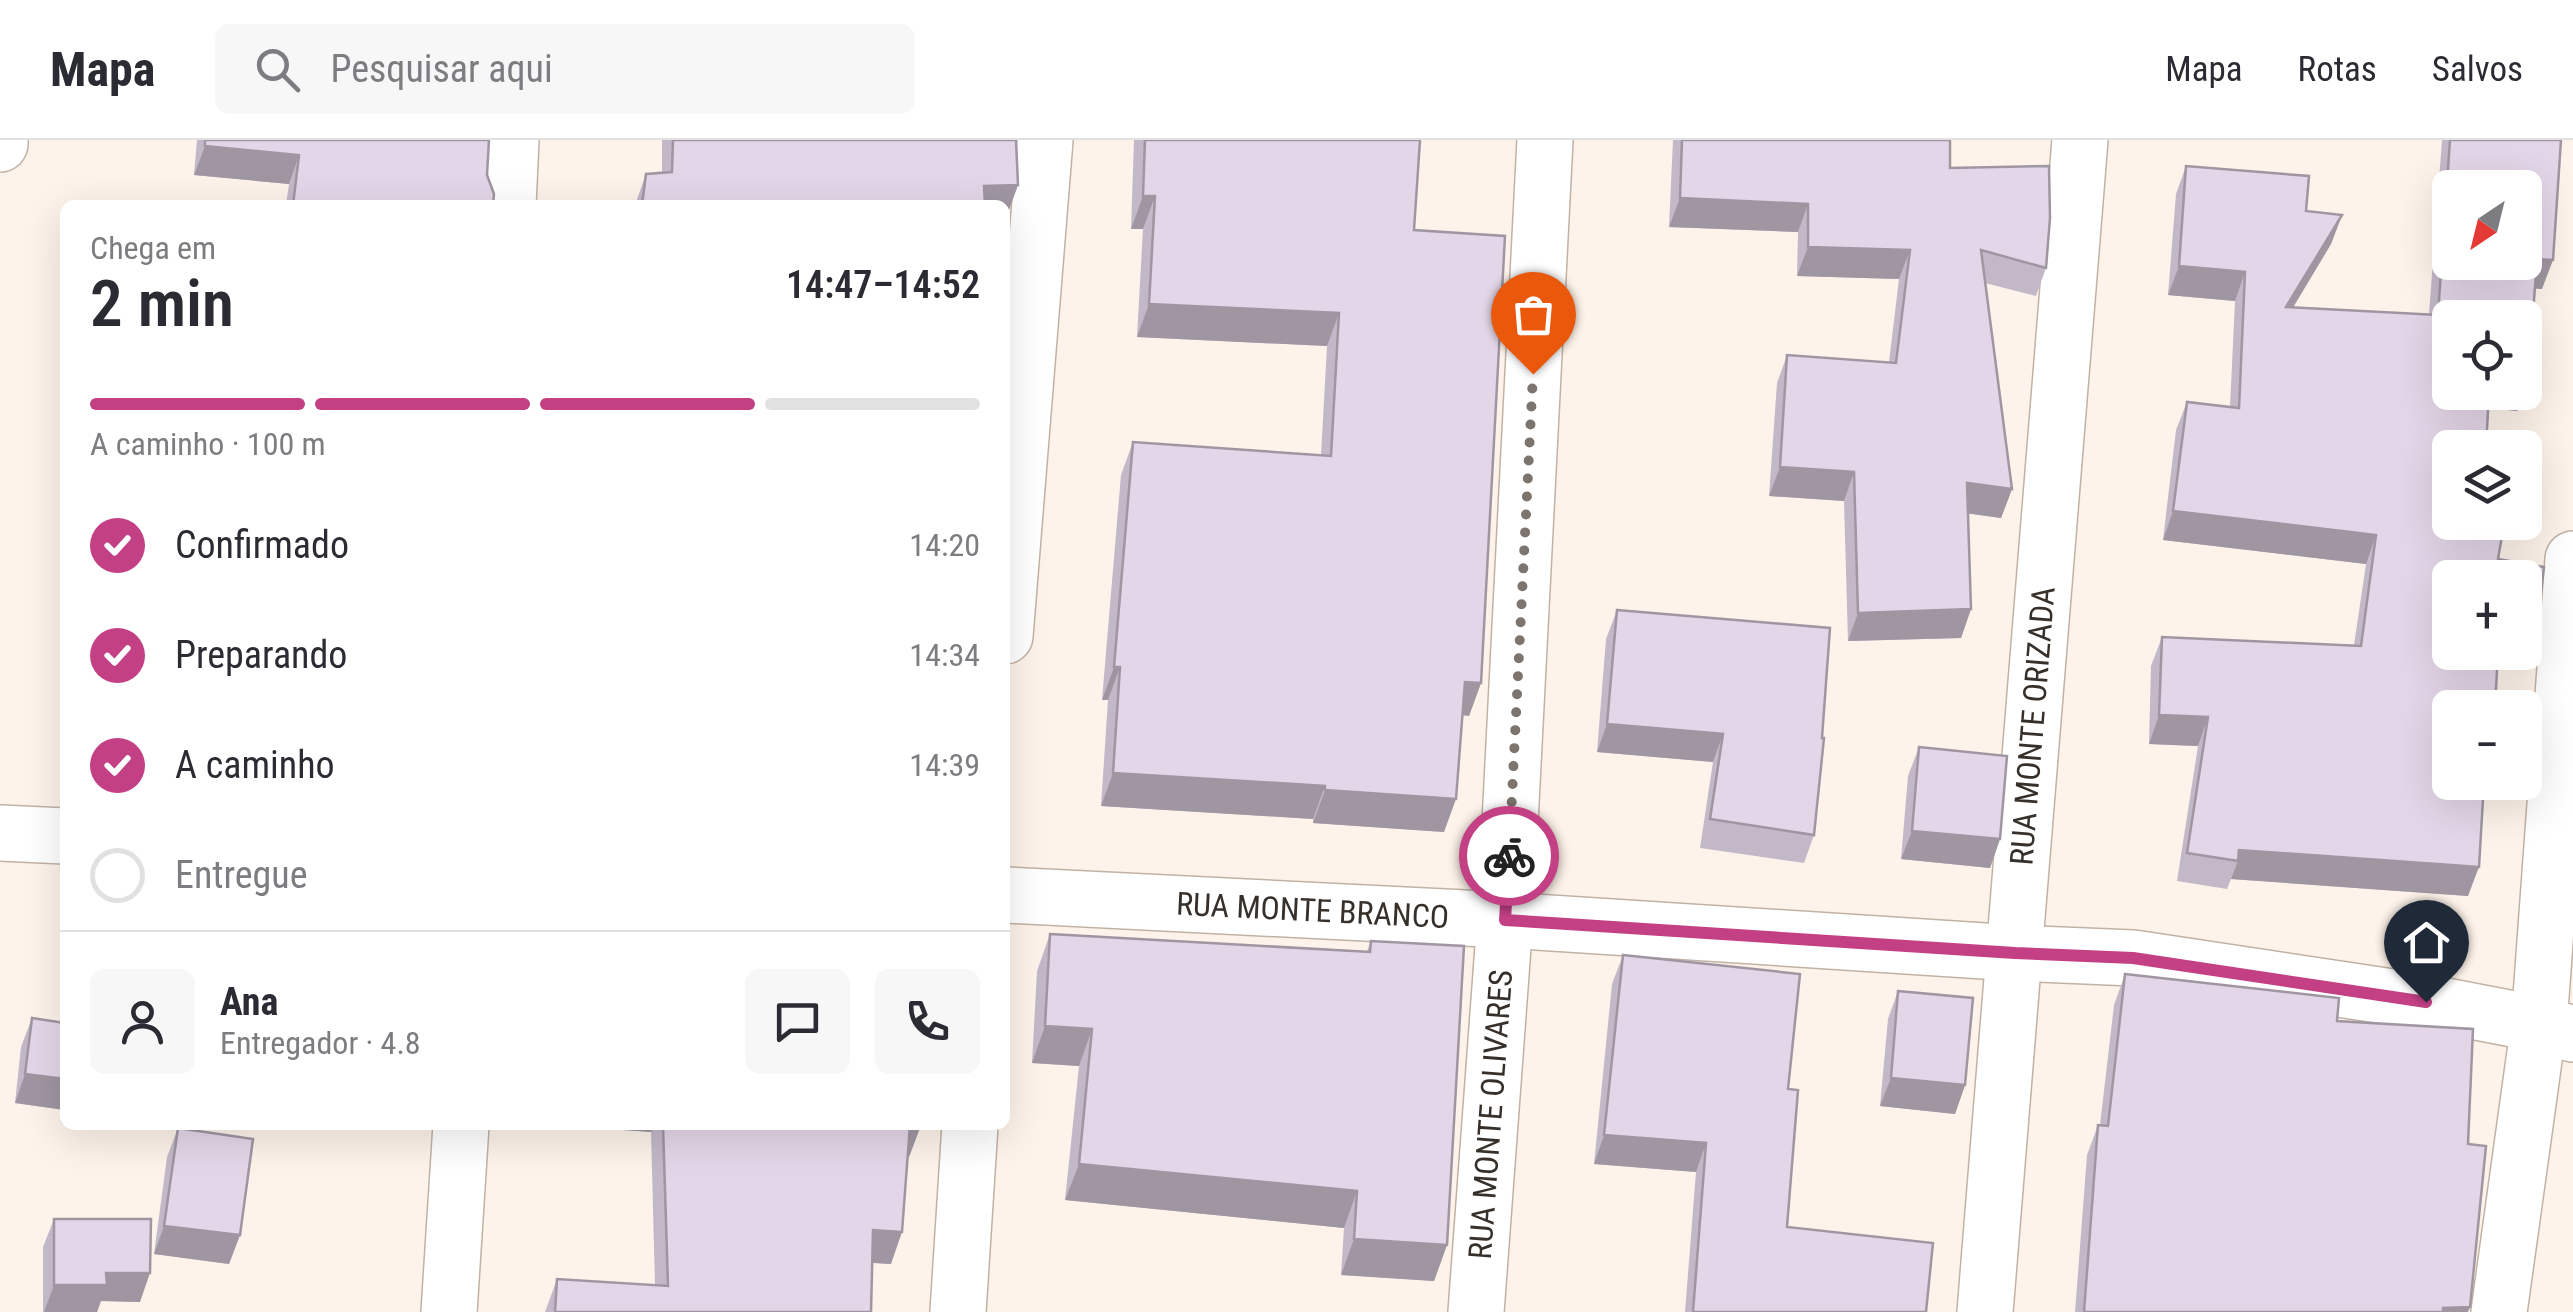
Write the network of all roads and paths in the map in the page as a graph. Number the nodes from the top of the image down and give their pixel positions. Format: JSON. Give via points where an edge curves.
{"nodes":[{"id":1,"x":511,"y":140,"type":"edge"},
{"id":2,"x":1046,"y":140,"type":"edge"},
{"id":3,"x":1545,"y":140,"type":"edge"},
{"id":4,"x":2080,"y":140,"type":"edge"},
{"id":5,"x":508,"y":200,"type":"edge"},
{"id":6,"x":2573,"y":558,"type":"edge"},
{"id":7,"x":1010,"y":576,"type":"edge"},
{"id":8,"x":0,"y":833,"type":"edge"},
{"id":9,"x":60,"y":836,"type":"edge"},
{"id":10,"x":1010,"y":895,"type":"edge"},
{"id":11,"x":1505,"y":920,"type":"junction"},
{"id":12,"x":2015,"y":953,"type":"junction"},
{"id":13,"x":2556,"y":1029,"type":"edge"},
{"id":14,"x":461,"y":1130,"type":"edge"},
{"id":15,"x":970,"y":1130,"type":"edge"},
{"id":16,"x":449,"y":1312,"type":"edge"},
{"id":17,"x":958,"y":1312,"type":"edge"},
{"id":18,"x":1476,"y":1312,"type":"edge"},
{"id":19,"x":1985,"y":1312,"type":"edge"},
{"id":20,"x":2499,"y":1312,"type":"edge"}],
"edges":[{"from":1,"to":5,"type":"street"},
{"from":2,"to":7,"type":"street"},
{"from":3,"to":11,"type":"street","name":"RUA MONTE OLIVARES"},
{"from":4,"to":12,"type":"street","name":"RUA MONTE ORIZADA"},
{"from":6,"to":13,"type":"street"},
{"from":8,"to":9,"type":"street"},
{"from":10,"to":11,"type":"street","name":"RUA MONTE BRANCO"},
{"from":11,"to":12,"type":"street","name":"RUA MONTE BRANCO"},
{"from":11,"to":18,"type":"street","name":"RUA MONTE OLIVARES"},
{"from":12,"to":13,"type":"street","name":"RUA MONTE BRANCO","via":[[2133,958],[2426,1002]]},
{"from":12,"to":19,"type":"street","name":"RUA MONTE ORIZADA"},
{"from":13,"to":20,"type":"street"},
{"from":14,"to":16,"type":"street"},
{"from":15,"to":17,"type":"street"}]}
